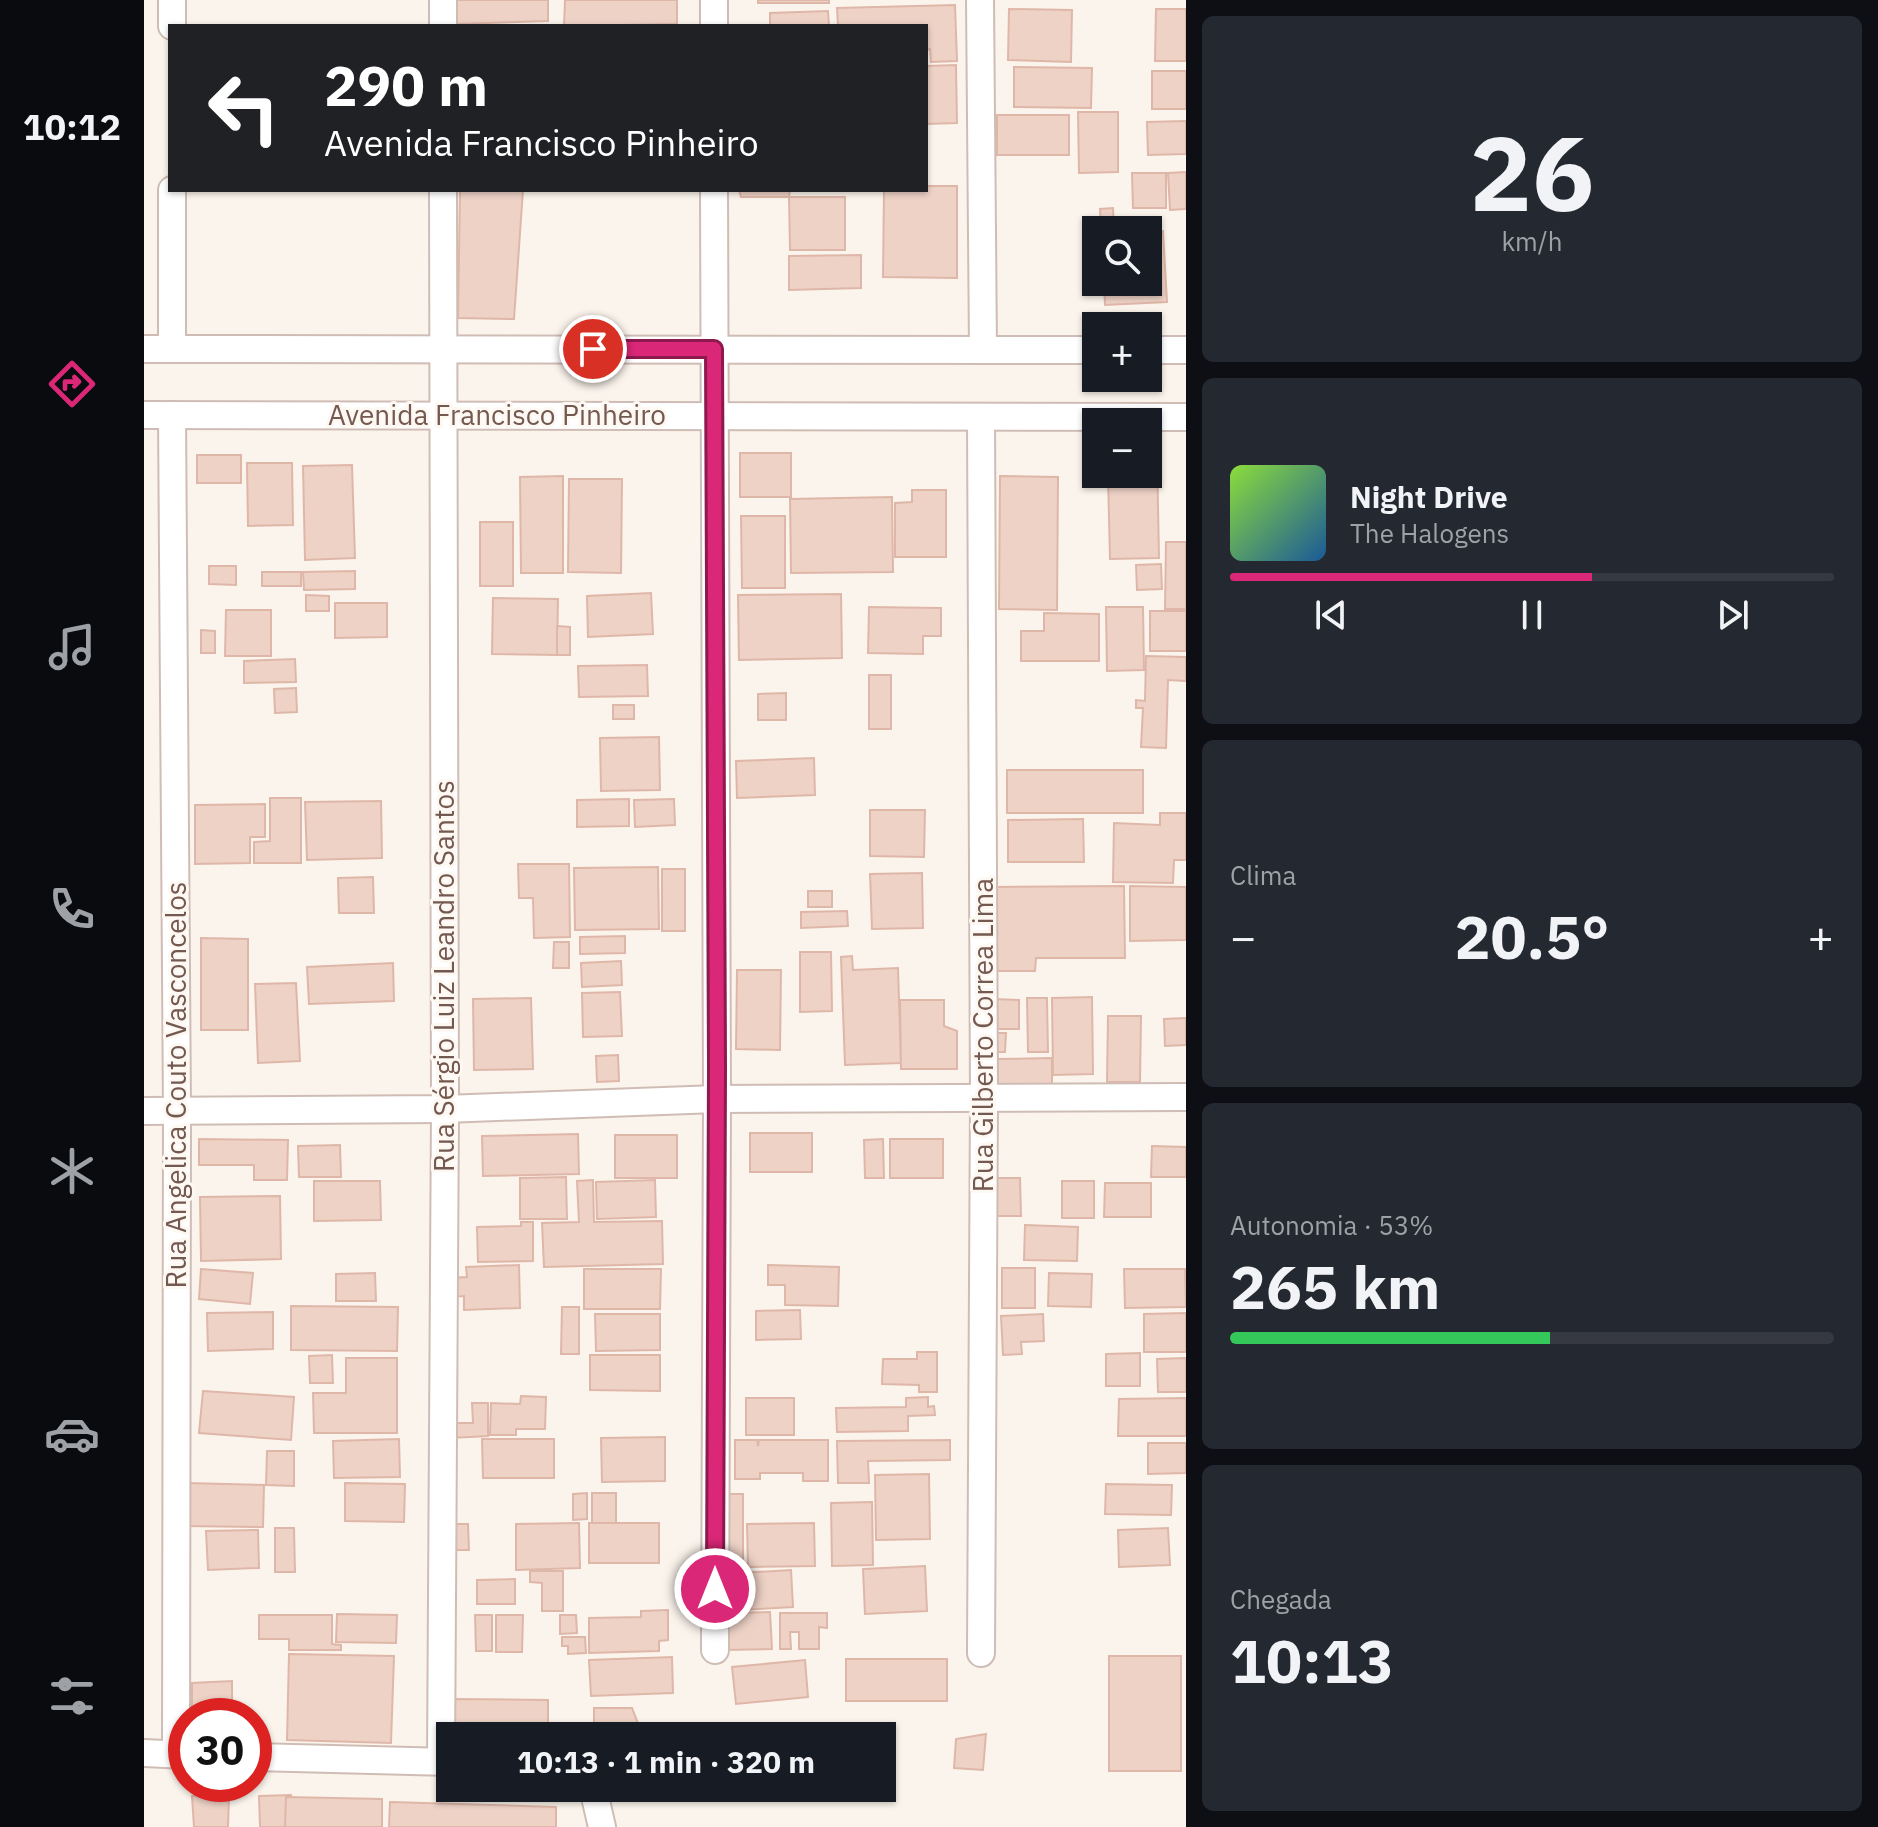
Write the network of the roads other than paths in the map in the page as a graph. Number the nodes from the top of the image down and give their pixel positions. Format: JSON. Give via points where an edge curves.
{"nodes":[{"id":1,"x":172,"y":0,"type":"edge"},
{"id":2,"x":443,"y":0,"type":"edge"},
{"id":3,"x":714,"y":0,"type":"edge"},
{"id":4,"x":980,"y":0,"type":"edge"},
{"id":5,"x":172,"y":24,"type":"edge"},
{"id":6,"x":443,"y":24,"type":"edge"},
{"id":7,"x":714,"y":24,"type":"edge"},
{"id":8,"x":172,"y":192,"type":"edge"},
{"id":9,"x":443,"y":192,"type":"edge"},
{"id":10,"x":714,"y":192,"type":"edge"},
{"id":11,"x":144,"y":349,"type":"edge"},
{"id":12,"x":172,"y":349,"type":"junction"},
{"id":13,"x":443,"y":349,"type":"junction"},
{"id":14,"x":714,"y":349,"type":"junction"},
{"id":15,"x":983,"y":350,"type":"junction"},
{"id":16,"x":1082,"y":350,"type":"edge"},
{"id":17,"x":1162,"y":350,"type":"edge"},
{"id":18,"x":1186,"y":350,"type":"edge"},
{"id":19,"x":144,"y":415,"type":"edge"},
{"id":20,"x":172,"y":415,"type":"junction"},
{"id":21,"x":443,"y":415,"type":"junction"},
{"id":22,"x":714,"y":416,"type":"junction"},
{"id":23,"x":981,"y":417,"type":"junction"},
{"id":24,"x":1186,"y":417,"type":"edge"},
{"id":25,"x":1186,"y":1097,"type":"edge"},
{"id":26,"x":717,"y":1099,"type":"junction"},
{"id":27,"x":984,"y":1099,"type":"junction"},
{"id":28,"x":445,"y":1109,"type":"junction"},
{"id":29,"x":144,"y":1111,"type":"edge"},
{"id":30,"x":177,"y":1111,"type":"junction"},
{"id":31,"x":715,"y":1650,"type":"dead end"},
{"id":32,"x":981,"y":1653,"type":"dead end"},
{"id":33,"x":181,"y":1698,"type":"edge"},
{"id":34,"x":446,"y":1722,"type":"edge"},
{"id":35,"x":144,"y":1753,"type":"edge"},
{"id":36,"x":168,"y":1754,"type":"edge"},
{"id":37,"x":272,"y":1757,"type":"edge"},
{"id":38,"x":436,"y":1762,"type":"edge"},
{"id":39,"x":596,"y":1802,"type":"edge"},
{"id":40,"x":602,"y":1827,"type":"edge"}],
"edges":[{"from":1,"to":5,"type":"street"},
{"from":2,"to":6,"type":"street"},
{"from":3,"to":7,"type":"street"},
{"from":4,"to":15,"type":"street"},
{"from":8,"to":12,"type":"street"},
{"from":9,"to":13,"type":"street","name":"Rua Sérgio Luiz Leandro Santos"},
{"from":10,"to":14,"type":"street"},
{"from":11,"to":12,"type":"street"},
{"from":12,"to":13,"type":"street"},
{"from":13,"to":14,"type":"street"},
{"from":13,"to":21,"type":"street","name":"Rua Sérgio Luiz Leandro Santos"},
{"from":14,"to":15,"type":"street"},
{"from":14,"to":22,"type":"street"},
{"from":15,"to":16,"type":"street"},
{"from":17,"to":18,"type":"street"},
{"from":19,"to":20,"type":"street","name":"Avenida Francisco Pinheiro"},
{"from":20,"to":21,"type":"street","name":"Avenida Francisco Pinheiro"},
{"from":20,"to":30,"type":"street","name":"Rua Angelica Couto Vasconcelos"},
{"from":21,"to":22,"type":"street","name":"Avenida Francisco Pinheiro"},
{"from":21,"to":28,"type":"street","name":"Rua Sérgio Luiz Leandro Santos"},
{"from":22,"to":23,"type":"street","name":"Avenida Francisco Pinheiro"},
{"from":22,"to":26,"type":"street"},
{"from":23,"to":24,"type":"street","name":"Avenida Francisco Pinheiro"},
{"from":23,"to":27,"type":"street","name":"Rua Gilberto Correa Lima"},
{"from":25,"to":27,"type":"street"},
{"from":26,"to":27,"type":"street"},
{"from":26,"to":28,"type":"street"},
{"from":26,"to":31,"type":"street"},
{"from":27,"to":32,"type":"street","name":"Rua Gilberto Correa Lima"},
{"from":28,"to":30,"type":"street"},
{"from":28,"to":34,"type":"street","name":"Rua Sérgio Luiz Leandro Santos"},
{"from":29,"to":30,"type":"street"},
{"from":30,"to":33,"type":"street","name":"Rua Angelica Couto Vasconcelos"},
{"from":35,"to":36,"type":"street"},
{"from":37,"to":38,"type":"street"},
{"from":39,"to":40,"type":"street"}]}
